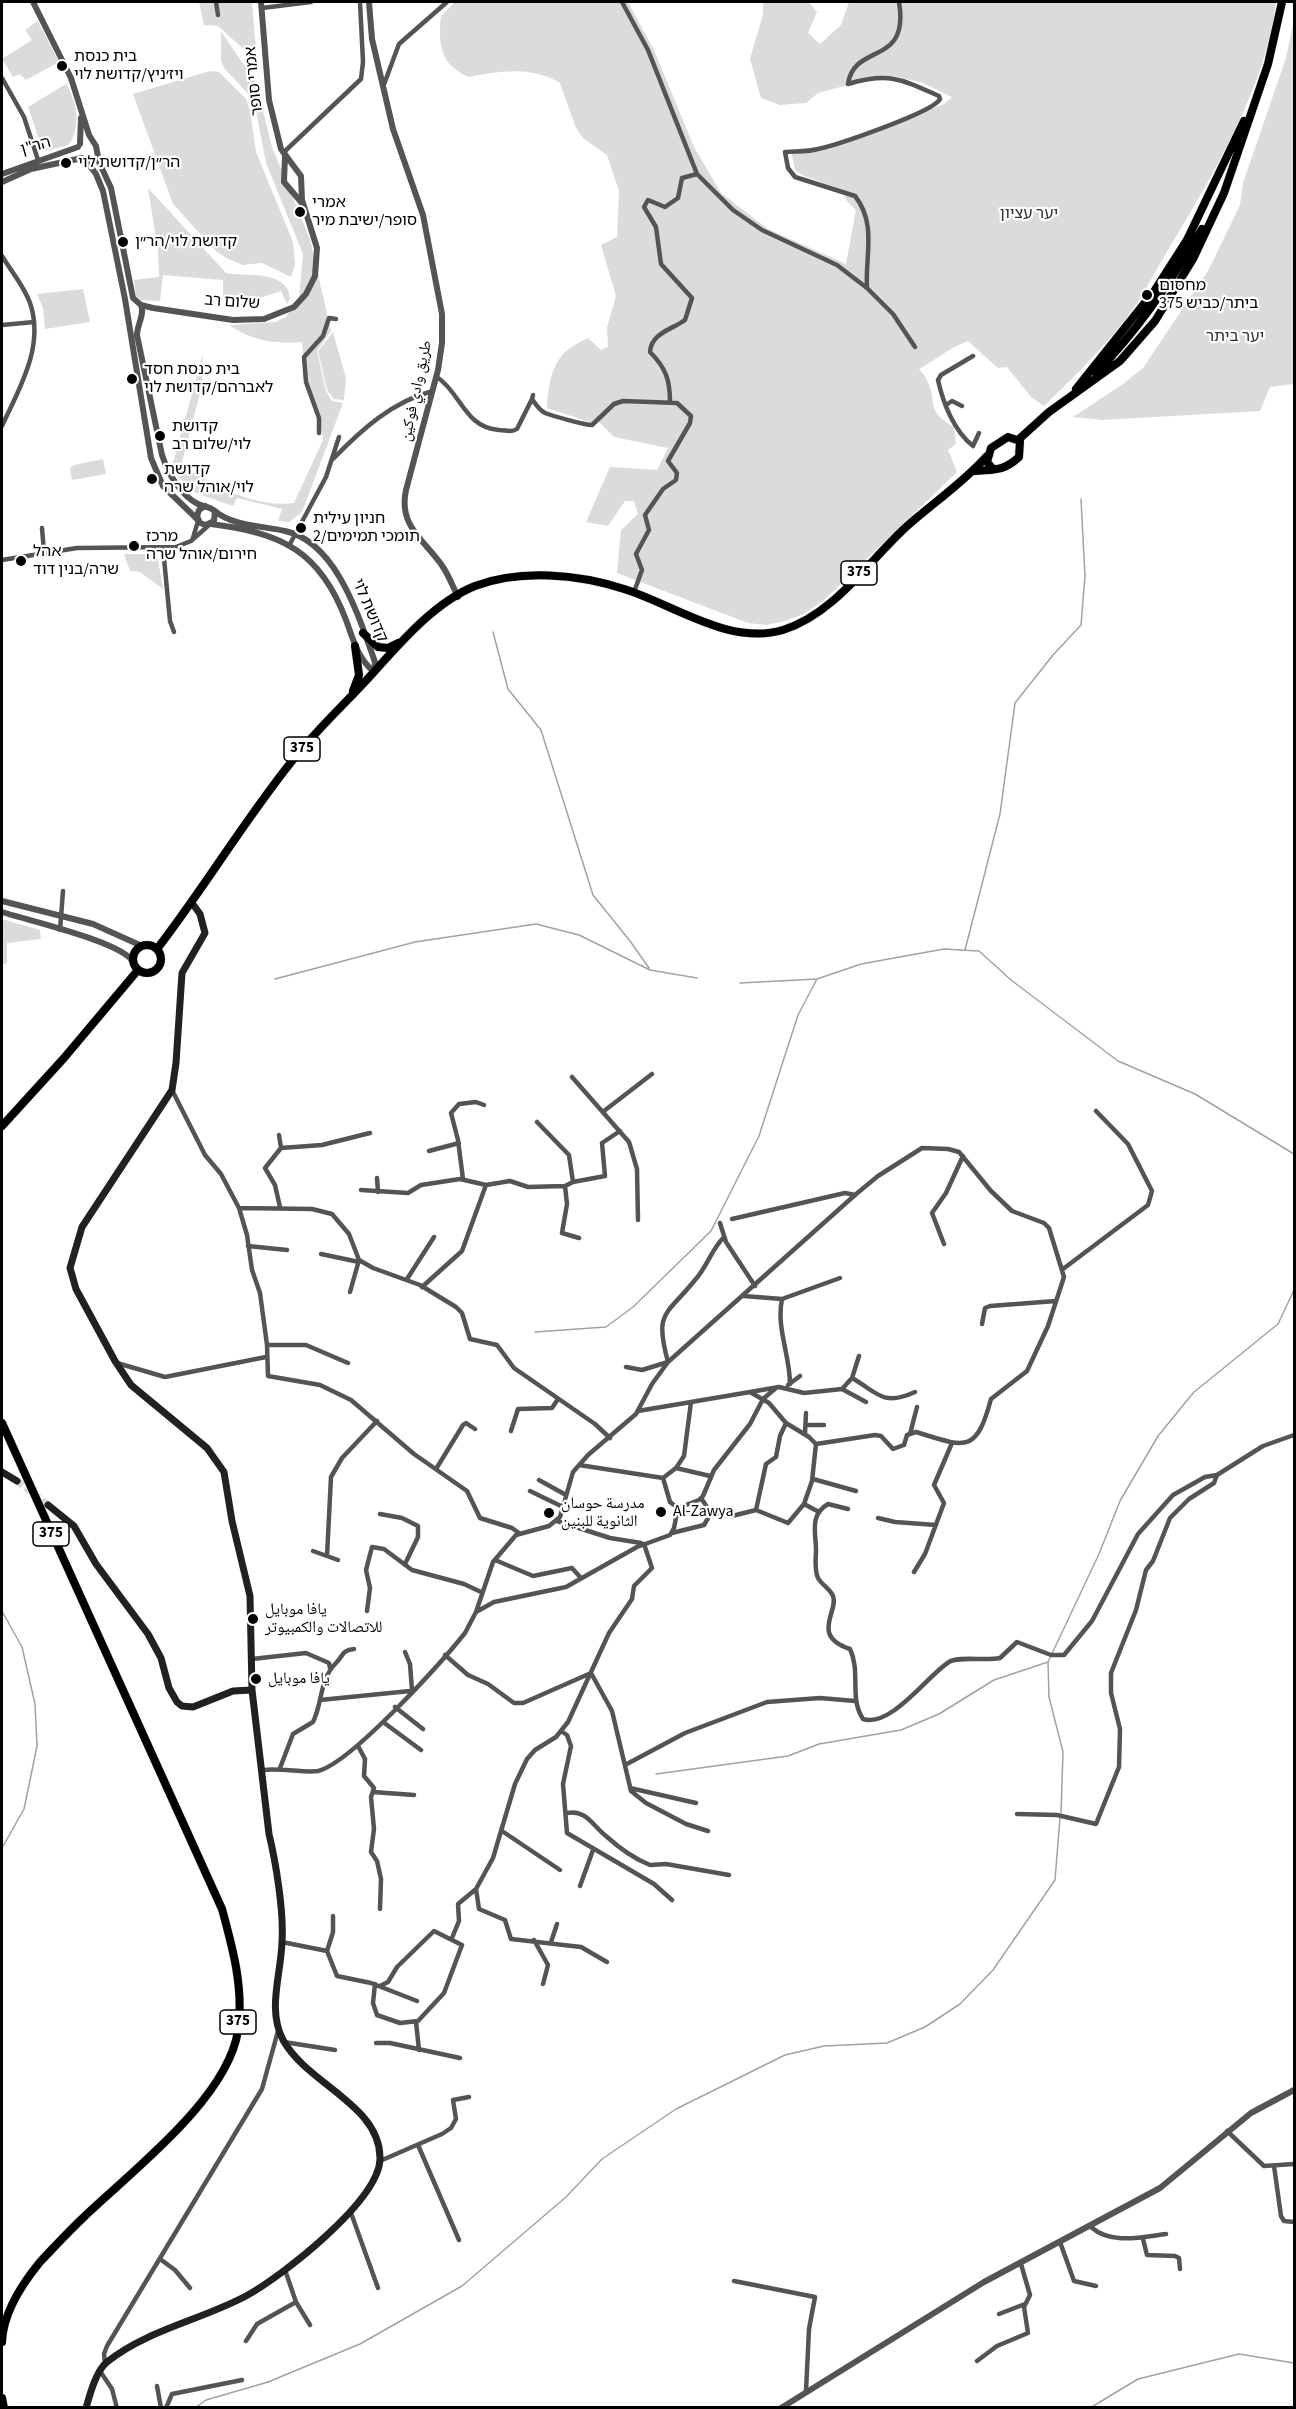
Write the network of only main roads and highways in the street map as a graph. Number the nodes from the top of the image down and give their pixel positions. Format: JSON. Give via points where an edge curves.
{"nodes":[{"id":1,"x":1282,"y":2,"type":"edge"},
{"id":2,"x":1260,"y":87,"type":"junction"},
{"id":3,"x":1065,"y":401,"type":"junction"},
{"id":4,"x":1018,"y":440,"type":"junction"},
{"id":5,"x":987,"y":456,"type":"junction"},
{"id":6,"x":993,"y":469,"type":"junction"},
{"id":7,"x":974,"y":471,"type":"junction"},
{"id":8,"x":363,"y":633,"type":"road end"},
{"id":9,"x":404,"y":639,"type":"junction"},
{"id":10,"x":355,"y":646,"type":"road end"},
{"id":11,"x":350,"y":697,"type":"junction"},
{"id":12,"x":192,"y":903,"type":"junction"},
{"id":13,"x":157,"y":949,"type":"junction"},
{"id":14,"x":138,"y":970,"type":"junction"},
{"id":15,"x":2,"y":1126,"type":"edge"},
{"id":16,"x":2,"y":1423,"type":"edge"},
{"id":17,"x":2,"y":1472,"type":"edge"},
{"id":18,"x":17,"y":1481,"type":"tunnel mouth"},
{"id":19,"x":48,"y":1505,"type":"tunnel mouth"},
{"id":20,"x":252,"y":1690,"type":"junction"},
{"id":21,"x":2,"y":2342,"type":"edge"},
{"id":22,"x":2,"y":2398,"type":"edge"},
{"id":23,"x":4,"y":2408,"type":"edge"},
{"id":24,"x":86,"y":2408,"type":"edge"}],
"edges":[{"from":1,"to":2,"type":"main road"},
{"from":2,"to":3,"type":"main road","via":[[1187,240],[1119,338]]},
{"from":2,"to":3,"type":"main road","number":"375","via":[[1224,193],[1164,292],[1124,344]]},
{"from":3,"to":4,"type":"main road","number":"375"},
{"from":4,"to":5,"type":"main road","number":"375","via":[[1008,436],[991,448]]},
{"from":4,"to":6,"type":"main road","via":[[1019,457],[1003,469]]},
{"from":5,"to":6,"type":"main road"},
{"from":5,"to":7,"type":"main road","number":"375"},
{"from":6,"to":7,"type":"main road"},
{"from":7,"to":9,"type":"main road","number":"375","via":[[903,530],[819,612],[783,630],[753,634],[726,629],[634,592],[587,579],[550,576],[495,579],[472,588]]},
{"from":8,"to":9,"type":"main road","via":[[375,646],[383,648]]},
{"from":9,"to":11,"type":"main road","number":"375"},
{"from":10,"to":11,"type":"main road","via":[[359,675]]},
{"from":11,"to":12,"type":"main road","number":"375","via":[[290,763]]},
{"from":12,"to":13,"type":"main road","number":"375"},
{"from":12,"to":20,"type":"main road","via":[[205,933],[182,973],[172,1090],[82,1227],[70,1268],[76,1289],[131,1385],[207,1448],[224,1472],[248,1579]]},
{"from":13,"to":14,"type":"main road","via":[[161,962],[156,970],[146,974]]},
{"from":13,"to":14,"type":"main road","via":[[142,946],[135,951],[133,962]]},
{"from":14,"to":15,"type":"main road"},
{"from":16,"to":21,"type":"main road","number":"375","via":[[222,1909],[238,1968],[238,2032],[213,2084],[193,2115],[40,2262],[14,2302]]},
{"from":17,"to":18,"type":"main road"},
{"from":19,"to":20,"type":"main road","via":[[74,1526],[96,1564],[147,1634],[177,1702],[193,1707],[233,1691]]},
{"from":20,"to":24,"type":"main road","via":[[282,1942],[275,1998],[278,2030],[308,2071],[367,2119],[378,2135],[378,2171],[351,2213],[285,2270],[246,2296],[140,2342],[105,2363]]},
{"from":22,"to":23,"type":"main road"}]}
